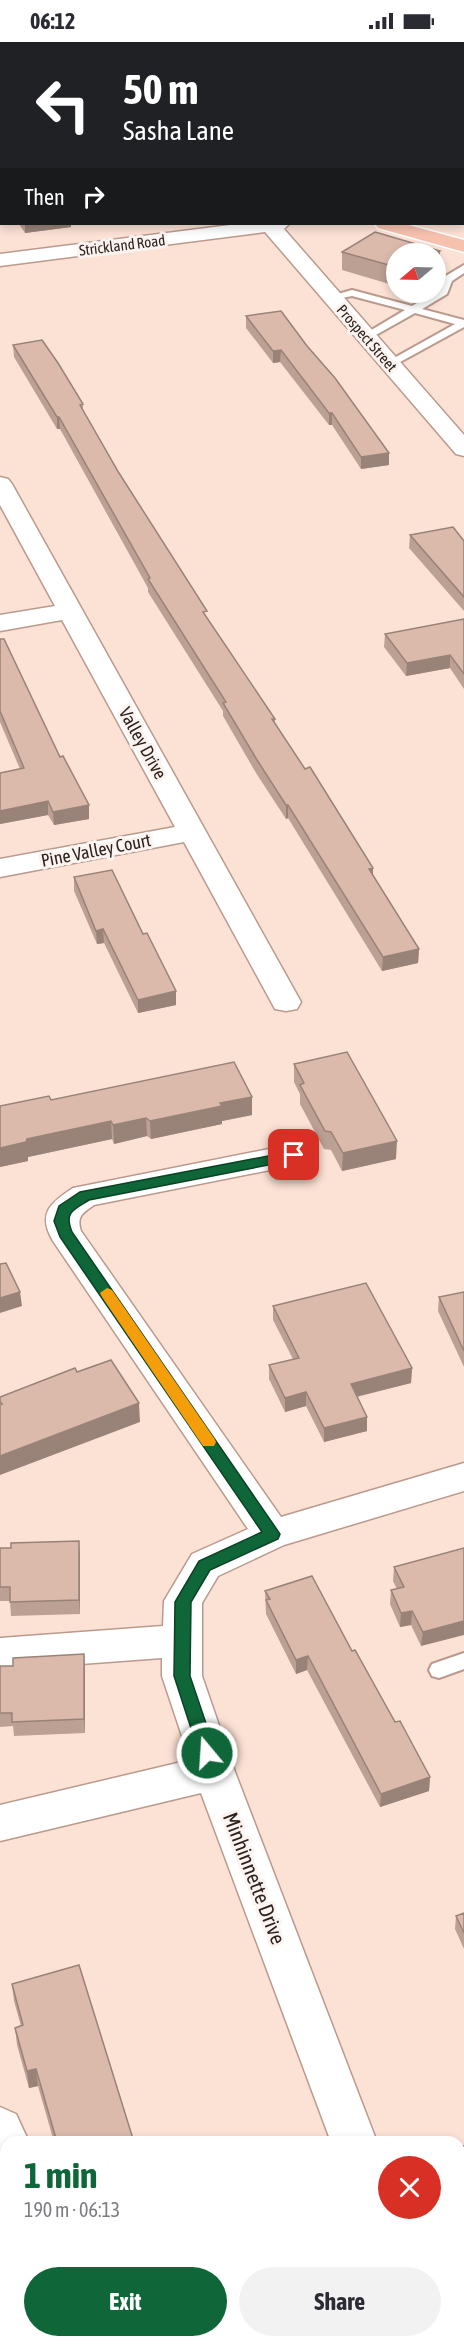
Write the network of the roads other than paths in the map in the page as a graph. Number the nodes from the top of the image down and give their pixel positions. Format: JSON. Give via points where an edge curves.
{"nodes":[{"id":1,"x":275,"y":225,"type":"edge"},
{"id":2,"x":389,"y":225,"type":"edge"},
{"id":3,"x":464,"y":246,"type":"edge"},
{"id":4,"x":2,"y":257,"type":"edge"},
{"id":5,"x":464,"y":268,"type":"edge"},
{"id":6,"x":342,"y":295,"type":"junction"},
{"id":7,"x":412,"y":308,"type":"junction"},
{"id":8,"x":367,"y":337,"type":"junction"},
{"id":9,"x":391,"y":364,"type":"junction"},
{"id":10,"x":464,"y":449,"type":"edge"},
{"id":11,"x":0,"y":484,"type":"edge"},
{"id":12,"x":70,"y":611,"type":"junction"},
{"id":13,"x":0,"y":623,"type":"edge"},
{"id":14,"x":192,"y":832,"type":"junction"},
{"id":15,"x":0,"y":868,"type":"edge"},
{"id":16,"x":286,"y":1002,"type":"dead end"},
{"id":17,"x":294,"y":1155,"type":"dead end"},
{"id":18,"x":464,"y":1477,"type":"edge"},
{"id":19,"x":272,"y":1534,"type":"junction"},
{"id":20,"x":183,"y":1641,"type":"junction"},
{"id":21,"x":0,"y":1654,"type":"edge"},
{"id":22,"x":464,"y":1661,"type":"edge"},
{"id":23,"x":439,"y":1670,"type":"dead end"},
{"id":24,"x":214,"y":1772,"type":"junction"},
{"id":25,"x":0,"y":1823,"type":"edge"},
{"id":26,"x":352,"y":2136,"type":"edge"}],
"edges":[{"from":1,"to":4,"type":"street","name":"Strickland Road"},
{"from":1,"to":6,"type":"street","name":"Prospect Street"},
{"from":2,"to":3,"type":"highway"},
{"from":5,"to":7,"type":"lane","via":[[448,279],[443,292]]},
{"from":6,"to":7,"type":"lane"},
{"from":6,"to":8,"type":"street","name":"Prospect Street"},
{"from":7,"to":8,"type":"lane"},
{"from":7,"to":9,"type":"lane","via":[[464,323]]},
{"from":8,"to":9,"type":"street","name":"Prospect Street"},
{"from":9,"to":10,"type":"street","name":"Prospect Street"},
{"from":11,"to":12,"type":"street","name":"Valley Drive"},
{"from":12,"to":13,"type":"street"},
{"from":12,"to":14,"type":"street","name":"Valley Drive"},
{"from":14,"to":15,"type":"street","name":"Pine Valley Court"},
{"from":14,"to":16,"type":"street","name":"Valley Drive"},
{"from":17,"to":19,"type":"street","via":[[85,1196],[64,1210],[61,1221],[65,1233]]},
{"from":18,"to":19,"type":"street","name":"Minhinnette Drive"},
{"from":19,"to":20,"type":"street","name":"Minhinnette Drive","via":[[205,1565],[183,1602]]},
{"from":20,"to":21,"type":"street"},
{"from":20,"to":24,"type":"street","name":"Minhinnette Drive","via":[[182,1676]]},
{"from":22,"to":23,"type":"lane"},
{"from":24,"to":25,"type":"street"},
{"from":24,"to":26,"type":"street","name":"Minhinnette Drive"}]}
